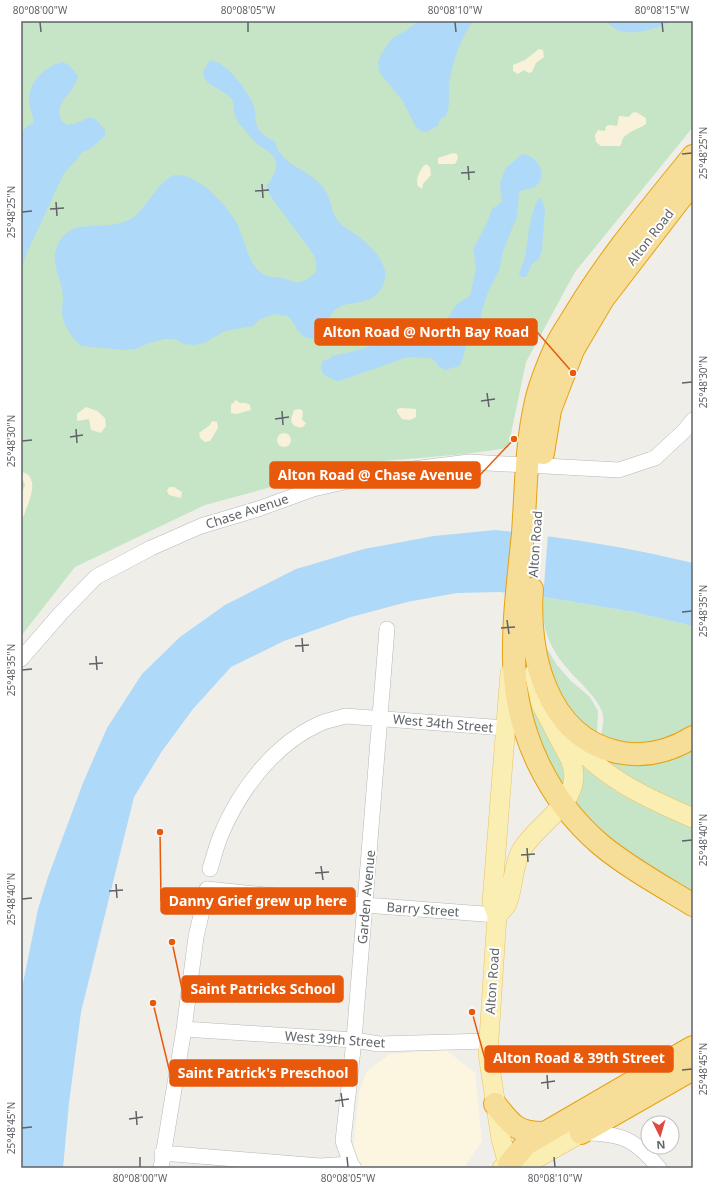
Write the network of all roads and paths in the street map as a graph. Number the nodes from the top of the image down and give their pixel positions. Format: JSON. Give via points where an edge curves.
{"nodes":[{"id":1,"x":693,"y":156,"type":"edge"},
{"id":2,"x":693,"y":182,"type":"edge"},
{"id":3,"x":693,"y":420,"type":"edge"},
{"id":4,"x":534,"y":464,"type":"junction"},
{"id":5,"x":523,"y":612,"type":"junction"},
{"id":6,"x":387,"y":629,"type":"dead end"},
{"id":7,"x":514,"y":648,"type":"junction"},
{"id":8,"x":21,"y":659,"type":"edge"},
{"id":9,"x":534,"y":673,"type":"junction"},
{"id":10,"x":380,"y":718,"type":"junction"},
{"id":11,"x":505,"y":728,"type":"junction"},
{"id":12,"x":693,"y":737,"type":"edge"},
{"id":13,"x":563,"y":804,"type":"junction"},
{"id":14,"x":693,"y":818,"type":"edge"},
{"id":15,"x":210,"y":870,"type":"dead end"},
{"id":16,"x":365,"y":905,"type":"junction"},
{"id":17,"x":693,"y":905,"type":"edge"},
{"id":18,"x":497,"y":915,"type":"junction"},
{"id":19,"x":184,"y":1029,"type":"junction"},
{"id":20,"x":354,"y":1040,"type":"junction"},
{"id":21,"x":488,"y":1041,"type":"junction"},
{"id":22,"x":693,"y":1047,"type":"edge"},
{"id":23,"x":693,"y":1069,"type":"edge"},
{"id":24,"x":495,"y":1104,"type":"junction"},
{"id":25,"x":543,"y":1133,"type":"junction"},
{"id":26,"x":581,"y":1133,"type":"junction"},
{"id":27,"x":162,"y":1153,"type":"junction"},
{"id":28,"x":352,"y":1166,"type":"edge"},
{"id":29,"x":508,"y":1167,"type":"edge"},
{"id":30,"x":161,"y":1168,"type":"edge"},
{"id":31,"x":659,"y":1168,"type":"edge"}],
"edges":[{"from":1,"to":4,"type":"highway","name":"Alton Road","via":[[591,287],[558,343],[534,408]]},
{"from":2,"to":4,"type":"highway","name":"Alton Road","via":[[603,299],[573,350],[550,410]]},
{"from":3,"to":4,"type":"street","name":"Chase Avenue","via":[[655,458],[619,470]]},
{"from":4,"to":5,"type":"highway","name":"Alton Road"},
{"from":4,"to":8,"type":"street","name":"Chase Avenue","via":[[469,462],[389,472],[313,490],[202,526],[151,548],[96,577]]},
{"from":5,"to":7,"type":"highway","name":"Alton Road"},
{"from":5,"to":9,"type":"main road","name":"Alton Road","via":[[528,652]]},
{"from":5,"to":12,"type":"highway","via":[[544,683],[560,715],[579,735],[608,749],[635,754],[667,750]]},
{"from":6,"to":10,"type":"street","name":"Garden Avenue"},
{"from":7,"to":11,"type":"main road","name":"Alton Road"},
{"from":7,"to":13,"type":"highway","via":[[516,686],[524,725],[543,774]]},
{"from":9,"to":13,"type":"main road","name":"Alton Road","via":[[541,704],[573,767],[573,783]]},
{"from":9,"to":14,"type":"main road","via":[[554,716],[572,742],[592,762],[629,788]]},
{"from":10,"to":11,"type":"street","name":"West 34th Street"},
{"from":10,"to":15,"type":"street","name":"West 34th Street","via":[[345,716],[320,723],[293,738],[269,760],[244,792],[220,837]]},
{"from":10,"to":16,"type":"street","name":"Garden Avenue"},
{"from":11,"to":18,"type":"main road","name":"Alton Road","via":[[492,902]]},
{"from":13,"to":17,"type":"highway","via":[[588,832],[614,855]]},
{"from":13,"to":18,"type":"main road","name":"Alton Road","via":[[521,851],[513,873],[507,905]]},
{"from":16,"to":18,"type":"street","name":"Barry Street"},
{"from":16,"to":19,"type":"street","name":"Barry Street","via":[[207,889],[196,937]]},
{"from":16,"to":20,"type":"street","name":"Garden Avenue"},
{"from":18,"to":21,"type":"main road","name":"Alton Road"},
{"from":19,"to":20,"type":"street","name":"West 39th Street"},
{"from":19,"to":27,"type":"street"},
{"from":20,"to":21,"type":"street","name":"West 39th Street","via":[[378,1044]]},
{"from":20,"to":28,"type":"street","name":"Garden Avenue","via":[[343,1141]]},
{"from":21,"to":24,"type":"main road","name":"Alton Road","via":[[488,1061]]},
{"from":22,"to":25,"type":"highway"},
{"from":23,"to":26,"type":"highway"},
{"from":24,"to":25,"type":"highway","via":[[516,1128]]},
{"from":24,"to":29,"type":"main road","name":"Alton Road"},
{"from":25,"to":29,"type":"highway","via":[[526,1144]]},
{"from":26,"to":29,"type":"main road","via":[[532,1161]]},
{"from":26,"to":31,"type":"street","via":[[606,1134],[632,1142],[644,1150]]},
{"from":27,"to":28,"type":"street","via":[[320,1166]]},
{"from":27,"to":30,"type":"street"}]}
